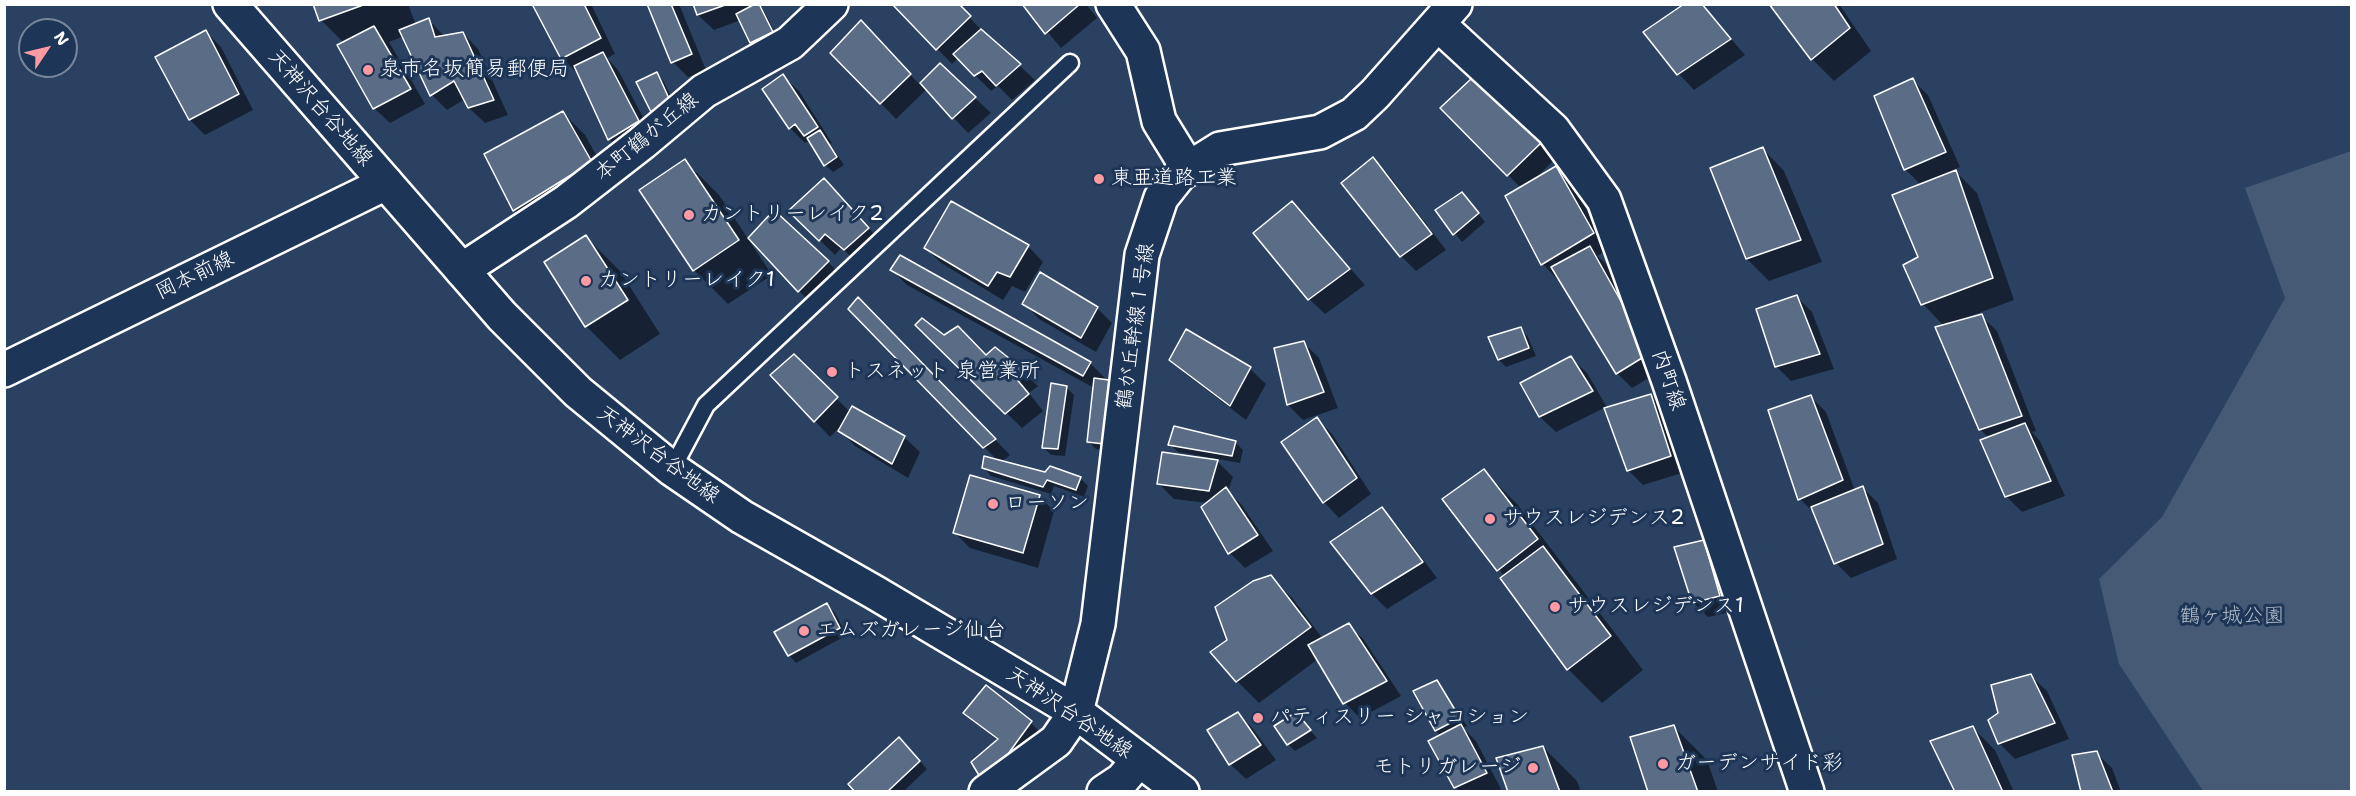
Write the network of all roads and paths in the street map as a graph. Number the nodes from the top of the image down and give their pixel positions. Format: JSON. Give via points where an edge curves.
{"nodes":[{"id":1,"x":230,"y":4,"type":"edge"},
{"id":2,"x":831,"y":4,"type":"edge"},
{"id":3,"x":1113,"y":4,"type":"edge"},
{"id":4,"x":1447,"y":14,"type":"edge"},
{"id":5,"x":1070,"y":63,"type":"dead end"},
{"id":6,"x":1188,"y":168,"type":"junction"},
{"id":7,"x":386,"y":183,"type":"junction"},
{"id":8,"x":462,"y":270,"type":"junction"},
{"id":9,"x":4,"y":370,"type":"edge"},
{"id":10,"x":672,"y":469,"type":"junction"},
{"id":11,"x":1076,"y":712,"type":"junction"},
{"id":12,"x":1139,"y":760,"type":"junction"},
{"id":13,"x":986,"y":792,"type":"edge"},
{"id":14,"x":1104,"y":792,"type":"edge"},
{"id":15,"x":1182,"y":792,"type":"edge"},
{"id":16,"x":1807,"y":792,"type":"edge"}],
"edges":[{"from":1,"to":7,"type":"street","name":"天神沢台谷地線"},
{"from":2,"to":8,"type":"street","name":"本町鶴が丘線","via":[[790,43],[704,90],[566,202]]},
{"from":3,"to":6,"type":"street","via":[[1143,51],[1159,121]]},
{"from":4,"to":6,"type":"street","name":"鶴が丘幹線１号線","via":[[1354,114],[1320,132],[1220,149]]},
{"from":4,"to":16,"type":"street","name":"内町線","via":[[1553,130],[1604,200]]},
{"from":5,"to":10,"type":"lane","via":[[706,405]]},
{"from":6,"to":11,"type":"street","name":"鶴が丘幹線１号線","via":[[1161,198],[1142,255],[1098,624]]},
{"from":7,"to":8,"type":"street","name":"天神沢台谷地線"},
{"from":7,"to":9,"type":"street","name":"岡本前線"},
{"from":8,"to":10,"type":"street","name":"天神沢台谷地線","via":[[578,392]]},
{"from":10,"to":11,"type":"street","name":"天神沢台谷地線","via":[[742,517]]},
{"from":11,"to":12,"type":"street","name":"天神沢台谷地線"},
{"from":11,"to":13,"type":"street","via":[[1056,741]]},
{"from":12,"to":14,"type":"street","via":[[1122,780]]},
{"from":12,"to":15,"type":"street","name":"天神沢台谷地線"}]}
